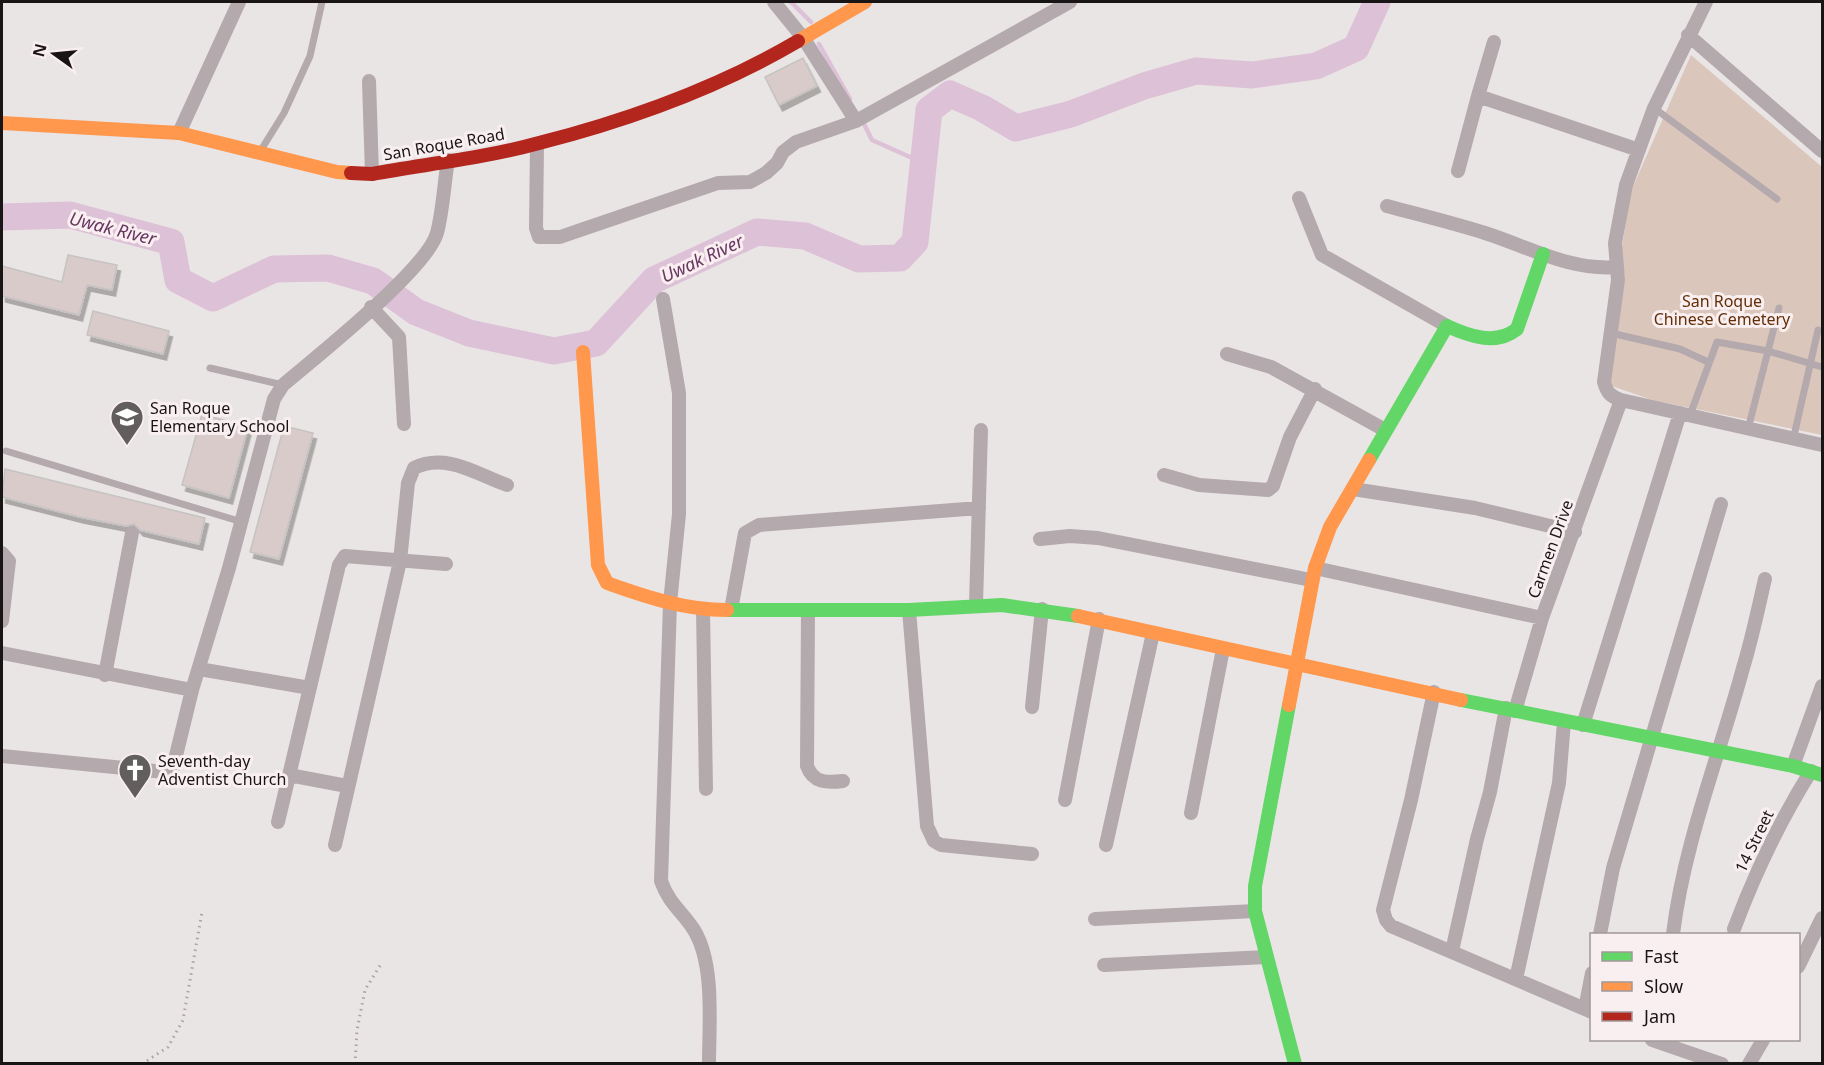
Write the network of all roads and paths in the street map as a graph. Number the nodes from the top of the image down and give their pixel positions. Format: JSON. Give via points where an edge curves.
{"nodes":[{"id":1,"x":239,"y":2,"type":"edge"},
{"id":2,"x":322,"y":2,"type":"edge"},
{"id":3,"x":774,"y":2,"type":"edge"},
{"id":4,"x":865,"y":2,"type":"edge"},
{"id":5,"x":1070,"y":2,"type":"edge"},
{"id":6,"x":1706,"y":2,"type":"edge"},
{"id":7,"x":1688,"y":34,"type":"junction"},
{"id":8,"x":804,"y":39,"type":"junction"},
{"id":9,"x":1494,"y":42,"type":"dead end"},
{"id":10,"x":369,"y":81,"type":"dead end"},
{"id":11,"x":1478,"y":96,"type":"junction"},
{"id":12,"x":1654,"y":108,"type":"junction"},
{"id":13,"x":856,"y":121,"type":"junction"},
{"id":14,"x":2,"y":123,"type":"edge"},
{"id":15,"x":179,"y":133,"type":"junction"},
{"id":16,"x":537,"y":144,"type":"junction"},
{"id":17,"x":1639,"y":150,"type":"junction"},
{"id":18,"x":1822,"y":151,"type":"edge"},
{"id":19,"x":260,"y":153,"type":"junction"},
{"id":20,"x":448,"y":160,"type":"junction"},
{"id":21,"x":1458,"y":171,"type":"dead end"},
{"id":22,"x":372,"y":174,"type":"junction"},
{"id":23,"x":1299,"y":198,"type":"dead end"},
{"id":24,"x":1777,"y":199,"type":"dead end"},
{"id":25,"x":1387,"y":206,"type":"dead end"},
{"id":26,"x":1543,"y":254,"type":"junction"},
{"id":27,"x":1617,"y":267,"type":"junction"},
{"id":28,"x":663,"y":299,"type":"dead end"},
{"id":29,"x":376,"y":304,"type":"junction"},
{"id":30,"x":1779,"y":308,"type":"dead end"},
{"id":31,"x":1447,"y":326,"type":"junction"},
{"id":32,"x":1818,"y":330,"type":"dead end"},
{"id":33,"x":1611,"y":333,"type":"junction"},
{"id":34,"x":1768,"y":351,"type":"junction"},
{"id":35,"x":583,"y":352,"type":"dead end"},
{"id":36,"x":1227,"y":354,"type":"dead end"},
{"id":37,"x":1810,"y":361,"type":"junction"},
{"id":38,"x":1708,"y":362,"type":"junction"},
{"id":39,"x":1822,"y":367,"type":"edge"},
{"id":40,"x":210,"y":368,"type":"dead end"},
{"id":41,"x":283,"y":385,"type":"junction"},
{"id":42,"x":1315,"y":389,"type":"junction"},
{"id":43,"x":1621,"y":400,"type":"junction"},
{"id":44,"x":1685,"y":414,"type":"junction"},
{"id":45,"x":404,"y":424,"type":"dead end"},
{"id":46,"x":1748,"y":429,"type":"junction"},
{"id":47,"x":981,"y":430,"type":"dead end"},
{"id":48,"x":1385,"y":430,"type":"junction"},
{"id":49,"x":1793,"y":440,"type":"junction"},
{"id":50,"x":1822,"y":445,"type":"edge"},
{"id":51,"x":6,"y":451,"type":"dead end"},
{"id":52,"x":1164,"y":475,"type":"dead end"},
{"id":53,"x":507,"y":485,"type":"dead end"},
{"id":54,"x":1353,"y":489,"type":"junction"},
{"id":55,"x":1721,"y":504,"type":"dead end"},
{"id":56,"x":979,"y":508,"type":"junction"},
{"id":57,"x":242,"y":522,"type":"junction"},
{"id":58,"x":1575,"y":532,"type":"junction"},
{"id":59,"x":132,"y":533,"type":"dead end"},
{"id":60,"x":1040,"y":539,"type":"dead end"},
{"id":61,"x":2,"y":553,"type":"edge"},
{"id":62,"x":400,"y":561,"type":"junction"},
{"id":63,"x":446,"y":564,"type":"dead end"},
{"id":64,"x":1313,"y":574,"type":"junction"},
{"id":65,"x":1765,"y":579,"type":"dead end"},
{"id":66,"x":670,"y":603,"type":"junction"},
{"id":67,"x":976,"y":605,"type":"junction"},
{"id":68,"x":1042,"y":609,"type":"junction"},
{"id":69,"x":703,"y":610,"type":"junction"},
{"id":70,"x":731,"y":610,"type":"junction"},
{"id":71,"x":808,"y":610,"type":"junction"},
{"id":72,"x":909,"y":610,"type":"junction"},
{"id":73,"x":1542,"y":618,"type":"junction"},
{"id":74,"x":1099,"y":619,"type":"junction"},
{"id":75,"x":2,"y":621,"type":"edge"},
{"id":76,"x":1154,"y":633,"type":"junction"},
{"id":77,"x":1223,"y":649,"type":"junction"},
{"id":78,"x":2,"y":653,"type":"edge"},
{"id":79,"x":1297,"y":664,"type":"junction"},
{"id":80,"x":198,"y":669,"type":"junction"},
{"id":81,"x":105,"y":675,"type":"junction"},
{"id":82,"x":1822,"y":686,"type":"edge"},
{"id":83,"x":310,"y":688,"type":"junction"},
{"id":84,"x":192,"y":690,"type":"junction"},
{"id":85,"x":1434,"y":692,"type":"junction"},
{"id":86,"x":1032,"y":707,"type":"dead end"},
{"id":87,"x":1510,"y":709,"type":"junction"},
{"id":88,"x":1564,"y":722,"type":"junction"},
{"id":89,"x":1583,"y":725,"type":"junction"},
{"id":90,"x":1651,"y":738,"type":"junction"},
{"id":91,"x":1717,"y":751,"type":"junction"},
{"id":92,"x":2,"y":756,"type":"edge"},
{"id":93,"x":1793,"y":766,"type":"junction"},
{"id":94,"x":1817,"y":773,"type":"edge"},
{"id":95,"x":289,"y":775,"type":"junction"},
{"id":96,"x":843,"y":781,"type":"dead end"},
{"id":97,"x":347,"y":786,"type":"junction"},
{"id":98,"x":706,"y":789,"type":"dead end"},
{"id":99,"x":1065,"y":800,"type":"dead end"},
{"id":100,"x":1191,"y":813,"type":"dead end"},
{"id":101,"x":278,"y":822,"type":"dead end"},
{"id":102,"x":335,"y":845,"type":"dead end"},
{"id":103,"x":1106,"y":845,"type":"dead end"},
{"id":104,"x":1032,"y":854,"type":"dead end"},
{"id":105,"x":1255,"y":911,"type":"junction"},
{"id":106,"x":202,"y":912,"type":"dead end"},
{"id":107,"x":1822,"y":918,"type":"edge"},
{"id":108,"x":1095,"y":919,"type":"dead end"},
{"id":109,"x":1734,"y":929,"type":"dead end"},
{"id":110,"x":1599,"y":933,"type":"edge"},
{"id":111,"x":1673,"y":933,"type":"edge"},
{"id":112,"x":1452,"y":951,"type":"junction"},
{"id":113,"x":1266,"y":957,"type":"junction"},
{"id":114,"x":1800,"y":963,"type":"edge"},
{"id":115,"x":381,"y":964,"type":"dead end"},
{"id":116,"x":1104,"y":965,"type":"dead end"},
{"id":117,"x":1516,"y":979,"type":"junction"},
{"id":118,"x":1590,"y":992,"type":"edge"},
{"id":119,"x":1588,"y":1010,"type":"edge"},
{"id":120,"x":1657,"y":1041,"type":"edge"},
{"id":121,"x":1761,"y":1041,"type":"edge"},
{"id":122,"x":1714,"y":1062,"type":"edge"},
{"id":123,"x":142,"y":1064,"type":"edge"},
{"id":124,"x":355,"y":1064,"type":"edge"},
{"id":125,"x":709,"y":1064,"type":"edge"},
{"id":126,"x":1294,"y":1064,"type":"edge"},
{"id":127,"x":1749,"y":1064,"type":"edge"}],
"edges":[{"from":1,"to":15,"type":"street"},
{"from":2,"to":19,"type":"lane","via":[[310,56],[284,113]]},
{"from":3,"to":8,"type":"street"},
{"from":4,"to":8,"type":"street","name":"San Roque Road"},
{"from":5,"to":13,"type":"street"},
{"from":6,"to":7,"type":"street"},
{"from":7,"to":12,"type":"street"},
{"from":7,"to":18,"type":"street"},
{"from":8,"to":13,"type":"street"},
{"from":8,"to":16,"type":"street","name":"San Roque Road","via":[[683,99]]},
{"from":9,"to":11,"type":"street"},
{"from":10,"to":22,"type":"street"},
{"from":11,"to":17,"type":"street"},
{"from":11,"to":21,"type":"street"},
{"from":12,"to":17,"type":"street"},
{"from":12,"to":24,"type":"lane"},
{"from":13,"to":16,"type":"street","via":[[796,142],[766,173],[750,182],[712,185],[547,239],[539,237],[536,228]]},
{"from":14,"to":15,"type":"street","name":"San Roque Road"},
{"from":15,"to":19,"type":"street","name":"San Roque Road"},
{"from":16,"to":20,"type":"street","name":"San Roque Road"},
{"from":17,"to":27,"type":"street","via":[[1620,216],[1615,243]]},
{"from":19,"to":22,"type":"street","name":"San Roque Road","via":[[337,172]]},
{"from":20,"to":22,"type":"street","name":"San Roque Road"},
{"from":20,"to":29,"type":"street","via":[[437,234],[429,251]]},
{"from":23,"to":31,"type":"street","via":[[1322,255]]},
{"from":25,"to":26,"type":"street"},
{"from":26,"to":27,"type":"street","via":[[1590,268]]},
{"from":26,"to":31,"type":"street","via":[[1517,329],[1510,337],[1475,335]]},
{"from":27,"to":33,"type":"street"},
{"from":28,"to":66,"type":"street","via":[[679,393],[679,514]]},
{"from":29,"to":41,"type":"street"},
{"from":29,"to":45,"type":"street","via":[[399,337]]},
{"from":30,"to":34,"type":"lane"},
{"from":31,"to":48,"type":"street"},
{"from":32,"to":37,"type":"lane"},
{"from":33,"to":38,"type":"lane","via":[[1680,349]]},
{"from":33,"to":43,"type":"street","via":[[1604,382],[1607,393]]},
{"from":34,"to":37,"type":"lane"},
{"from":34,"to":38,"type":"lane","via":[[1717,342]]},
{"from":34,"to":46,"type":"lane"},
{"from":35,"to":66,"type":"street","via":[[600,574],[607,583]]},
{"from":36,"to":42,"type":"street","via":[[1271,367]]},
{"from":37,"to":39,"type":"lane"},
{"from":37,"to":49,"type":"lane"},
{"from":38,"to":44,"type":"lane"},
{"from":40,"to":41,"type":"lane"},
{"from":41,"to":57,"type":"street","via":[[274,399]]},
{"from":42,"to":48,"type":"street"},
{"from":42,"to":52,"type":"street","via":[[1268,490],[1199,485]]},
{"from":43,"to":44,"type":"street"},
{"from":43,"to":58,"type":"street","name":"Carmen Drive"},
{"from":44,"to":46,"type":"street"},
{"from":44,"to":89,"type":"street"},
{"from":46,"to":49,"type":"street"},
{"from":47,"to":56,"type":"street"},
{"from":48,"to":54,"type":"street"},
{"from":49,"to":50,"type":"street"},
{"from":51,"to":57,"type":"lane"},
{"from":53,"to":62,"type":"street","via":[[460,465],[422,464],[414,468],[408,483]]},
{"from":54,"to":58,"type":"street","via":[[1475,508]]},
{"from":54,"to":64,"type":"street","via":[[1330,527]]},
{"from":55,"to":90,"type":"street"},
{"from":56,"to":67,"type":"street"},
{"from":56,"to":70,"type":"street","via":[[759,525],[745,533]]},
{"from":57,"to":80,"type":"street"},
{"from":58,"to":73,"type":"street","name":"Carmen Drive"},
{"from":59,"to":81,"type":"street"},
{"from":60,"to":64,"type":"street","via":[[1098,538]]},
{"from":61,"to":75,"type":"street","via":[[9,561]]},
{"from":62,"to":63,"type":"street"},
{"from":62,"to":83,"type":"street","via":[[345,556],[339,565]]},
{"from":62,"to":97,"type":"street"},
{"from":64,"to":73,"type":"street"},
{"from":64,"to":79,"type":"street"},
{"from":65,"to":91,"type":"street","via":[[1743,669]]},
{"from":66,"to":69,"type":"street"},
{"from":66,"to":125,"type":"street","via":[[661,881],[667,898],[694,930],[704,951]]},
{"from":67,"to":68,"type":"street"},
{"from":67,"to":72,"type":"street"},
{"from":68,"to":74,"type":"street"},
{"from":68,"to":86,"type":"street"},
{"from":69,"to":70,"type":"street"},
{"from":69,"to":98,"type":"street"},
{"from":70,"to":71,"type":"street"},
{"from":71,"to":72,"type":"street"},
{"from":71,"to":96,"type":"street","via":[[807,766],[809,774],[823,782]]},
{"from":72,"to":104,"type":"street","via":[[927,826],[934,841],[941,845]]},
{"from":73,"to":87,"type":"street","name":"Carmen Drive"},
{"from":74,"to":76,"type":"street"},
{"from":74,"to":99,"type":"street"},
{"from":76,"to":77,"type":"street"},
{"from":76,"to":103,"type":"street"},
{"from":77,"to":79,"type":"street"},
{"from":77,"to":100,"type":"street"},
{"from":78,"to":81,"type":"street"},
{"from":79,"to":85,"type":"street"},
{"from":79,"to":105,"type":"street","via":[[1260,851]]},
{"from":80,"to":83,"type":"street"},
{"from":80,"to":84,"type":"street"},
{"from":81,"to":84,"type":"street"},
{"from":82,"to":93,"type":"street"},
{"from":83,"to":95,"type":"street"},
{"from":84,"to":92,"type":"street","via":[[173,768],[165,772]]},
{"from":85,"to":87,"type":"street"},
{"from":85,"to":112,"type":"street","via":[[1383,915],[1391,926]]},
{"from":87,"to":88,"type":"street"},
{"from":87,"to":112,"type":"street","name":"Carmen Drive"},
{"from":88,"to":89,"type":"street"},
{"from":88,"to":117,"type":"street","via":[[1559,783]]},
{"from":89,"to":90,"type":"street"},
{"from":90,"to":91,"type":"street"},
{"from":90,"to":110,"type":"street","via":[[1613,868]]},
{"from":91,"to":93,"type":"street"},
{"from":91,"to":111,"type":"street","via":[[1677,901]]},
{"from":93,"to":94,"type":"street"},
{"from":94,"to":109,"type":"street","name":"14 Street","via":[[1788,807],[1756,869]]},
{"from":95,"to":97,"type":"street"},
{"from":95,"to":101,"type":"street"},
{"from":97,"to":102,"type":"street"},
{"from":105,"to":108,"type":"street"},
{"from":105,"to":113,"type":"street"},
{"from":106,"to":123,"type":"path","via":[[183,1020],[168,1047]]},
{"from":107,"to":114,"type":"street"},
{"from":112,"to":117,"type":"street"},
{"from":113,"to":116,"type":"street"},
{"from":113,"to":126,"type":"street"},
{"from":115,"to":124,"type":"path","via":[[365,990]]},
{"from":117,"to":119,"type":"street"},
{"from":118,"to":119,"type":"street"},
{"from":120,"to":122,"type":"street"},
{"from":121,"to":127,"type":"street"}]}
